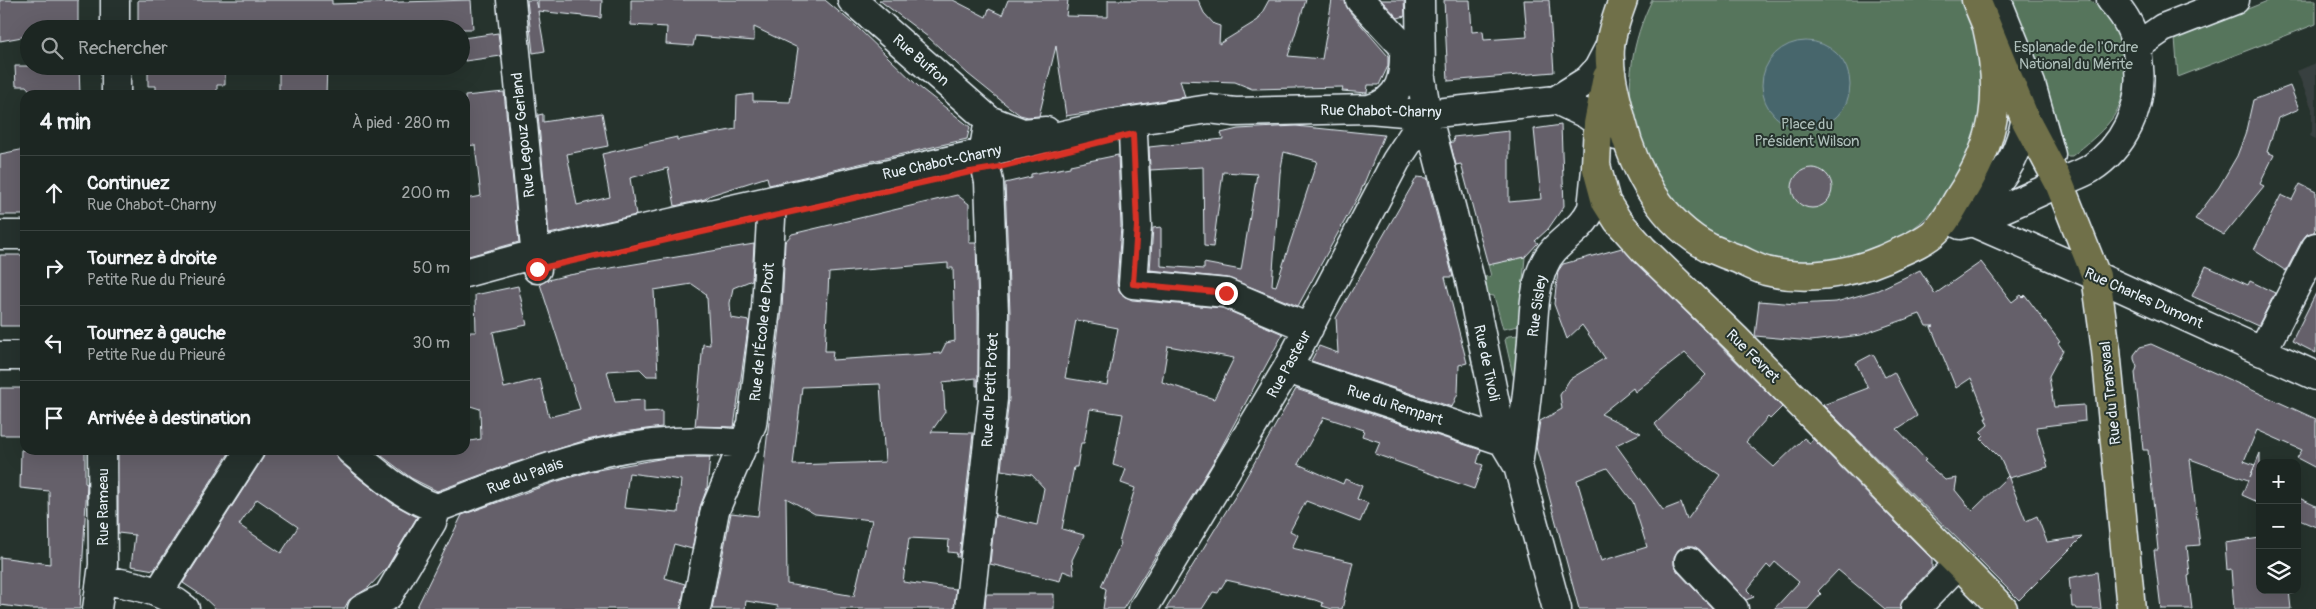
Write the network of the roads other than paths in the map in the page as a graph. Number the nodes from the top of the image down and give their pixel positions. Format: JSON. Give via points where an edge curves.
{"nodes":[{"id":1,"x":115,"y":0,"type":"edge"},
{"id":2,"x":511,"y":0,"type":"edge"},
{"id":3,"x":852,"y":0,"type":"edge"},
{"id":4,"x":1360,"y":0,"type":"edge"},
{"id":5,"x":1420,"y":0,"type":"edge"},
{"id":6,"x":1623,"y":0,"type":"edge"},
{"id":7,"x":1976,"y":0,"type":"edge"},
{"id":8,"x":1997,"y":0,"type":"edge"},
{"id":9,"x":2198,"y":0,"type":"edge"},
{"id":10,"x":2235,"y":0,"type":"edge"},
{"id":11,"x":2119,"y":9,"type":"edge"},
{"id":12,"x":115,"y":20,"type":"edge"},
{"id":13,"x":1987,"y":27,"type":"junction"},
{"id":14,"x":2137,"y":46,"type":"junction"},
{"id":15,"x":1404,"y":47,"type":"junction"},
{"id":16,"x":1610,"y":55,"type":"junction"},
{"id":17,"x":116,"y":75,"type":"edge"},
{"id":18,"x":1421,"y":78,"type":"junction"},
{"id":19,"x":2031,"y":84,"type":"junction"},
{"id":20,"x":116,"y":90,"type":"edge"},
{"id":21,"x":1556,"y":100,"type":"junction"},
{"id":22,"x":1369,"y":109,"type":"junction"},
{"id":23,"x":1427,"y":114,"type":"junction"},
{"id":24,"x":989,"y":120,"type":"junction"},
{"id":25,"x":2026,"y":122,"type":"junction"},
{"id":26,"x":1598,"y":124,"type":"junction"},
{"id":27,"x":1127,"y":134,"type":"junction"},
{"id":28,"x":1627,"y":143,"type":"junction"},
{"id":29,"x":985,"y":162,"type":"junction"},
{"id":30,"x":1596,"y":165,"type":"junction"},
{"id":31,"x":2059,"y":183,"type":"junction"},
{"id":32,"x":772,"y":209,"type":"junction"},
{"id":33,"x":1972,"y":222,"type":"junction"},
{"id":34,"x":1937,"y":230,"type":"junction"},
{"id":35,"x":0,"y":235,"type":"edge"},
{"id":36,"x":20,"y":236,"type":"edge"},
{"id":37,"x":2316,"y":247,"type":"edge"},
{"id":38,"x":536,"y":262,"type":"junction"},
{"id":39,"x":470,"y":272,"type":"edge"},
{"id":40,"x":2096,"y":276,"type":"junction"},
{"id":41,"x":470,"y":282,"type":"edge"},
{"id":42,"x":1302,"y":324,"type":"junction"},
{"id":43,"x":2262,"y":352,"type":"junction"},
{"id":44,"x":0,"y":356,"type":"edge"},
{"id":45,"x":20,"y":356,"type":"edge"},
{"id":46,"x":1287,"y":369,"type":"junction"},
{"id":47,"x":2316,"y":376,"type":"edge"},
{"id":48,"x":1503,"y":441,"type":"junction"},
{"id":49,"x":745,"y":444,"type":"junction"},
{"id":50,"x":102,"y":455,"type":"edge"},
{"id":51,"x":247,"y":455,"type":"edge"},
{"id":52,"x":356,"y":455,"type":"edge"},
{"id":53,"x":1518,"y":466,"type":"junction"},
{"id":54,"x":437,"y":508,"type":"junction"},
{"id":55,"x":1689,"y":561,"type":"dead end"},
{"id":56,"x":1958,"y":564,"type":"junction"},
{"id":57,"x":102,"y":573,"type":"junction"},
{"id":58,"x":164,"y":585,"type":"junction"},
{"id":59,"x":390,"y":602,"type":"edge"},
{"id":60,"x":97,"y":609,"type":"edge"},
{"id":61,"x":185,"y":609,"type":"edge"},
{"id":62,"x":362,"y":609,"type":"edge"},
{"id":63,"x":696,"y":609,"type":"edge"},
{"id":64,"x":969,"y":609,"type":"edge"},
{"id":65,"x":1143,"y":609,"type":"edge"},
{"id":66,"x":1557,"y":609,"type":"edge"},
{"id":67,"x":1734,"y":609,"type":"edge"},
{"id":68,"x":1915,"y":609,"type":"edge"},
{"id":69,"x":2003,"y":609,"type":"edge"},
{"id":70,"x":2131,"y":609,"type":"edge"}],
"edges":[{"from":1,"to":12,"type":"street"},
{"from":2,"to":38,"type":"street","name":"Rue Legouz Gerland"},
{"from":3,"to":24,"type":"street","name":"Rue Buffon"},
{"from":4,"to":15,"type":"street"},
{"from":5,"to":18,"type":"street"},
{"from":6,"to":16,"type":"main road"},
{"from":7,"to":13,"type":"main road"},
{"from":8,"to":19,"type":"street"},
{"from":9,"to":11,"type":"street","via":[[2158,16]]},
{"from":10,"to":14,"type":"street","via":[[2163,28]]},
{"from":11,"to":14,"type":"street"},
{"from":13,"to":25,"type":"main road"},
{"from":13,"to":34,"type":"main road","via":[[1996,86],[1993,122],[1975,174]]},
{"from":14,"to":31,"type":"street","via":[[2138,94],[2128,128],[2107,156],[2089,170]]},
{"from":15,"to":18,"type":"street"},
{"from":15,"to":22,"type":"street","via":[[1405,65],[1397,89],[1381,106]]},
{"from":16,"to":21,"type":"street","name":"Rue Chabot-Charny","via":[[1588,80]]},
{"from":16,"to":26,"type":"main road","name":"Rue Fevret"},
{"from":16,"to":28,"type":"main road"},
{"from":17,"to":20,"type":"street"},
{"from":18,"to":23,"type":"street","name":"Rue de Tivoli"},
{"from":19,"to":25,"type":"street"},
{"from":19,"to":31,"type":"street"},
{"from":21,"to":23,"type":"street","name":"Rue Chabot-Charny"},
{"from":21,"to":26,"type":"street","via":[[1586,114]]},
{"from":22,"to":23,"type":"street","name":"Rue Chabot-Charny"},
{"from":22,"to":27,"type":"street","name":"Rue Chabot-Charny","via":[[1235,112],[1206,123]]},
{"from":23,"to":42,"type":"street","name":"Rue Pasteur","via":[[1396,161]]},
{"from":23,"to":48,"type":"street","name":"Rue de Tivoli","via":[[1470,280]]},
{"from":24,"to":27,"type":"street","name":"Rue Buffon","via":[[1024,133]]},
{"from":24,"to":29,"type":"street"},
{"from":25,"to":31,"type":"main road"},
{"from":25,"to":34,"type":"street","via":[[2015,158],[1999,180],[1967,211]]},
{"from":26,"to":28,"type":"street"},
{"from":26,"to":30,"type":"main road","name":"Rue Fevret"},
{"from":27,"to":29,"type":"street","name":"Rue Chabot-Charny"},
{"from":27,"to":42,"type":"street","via":[[1137,226],[1133,284],[1226,293]]},
{"from":28,"to":34,"type":"main road","via":[[1642,179],[1673,219],[1709,248],[1766,271],[1818,275],[1844,272],[1873,264]]},
{"from":29,"to":32,"type":"street","name":"Rue Chabot-Charny","via":[[970,172]]},
{"from":29,"to":64,"type":"street","name":"Rue du Petit Potet","via":[[994,314],[993,399]]},
{"from":30,"to":53,"type":"street","name":"Rue Sisley","via":[[1592,208],[1578,229],[1548,257],[1539,278]]},
{"from":30,"to":56,"type":"main road","name":"Rue Fevret","via":[[1606,202],[1637,243]]},
{"from":31,"to":33,"type":"street"},
{"from":31,"to":40,"type":"main road","name":"Rue du Transvaal"},
{"from":32,"to":38,"type":"street","name":"Rue Chabot-Charny"},
{"from":32,"to":49,"type":"street","name":"Rue de l'École de Droit","via":[[766,308],[752,424]]},
{"from":33,"to":34,"type":"street"},
{"from":33,"to":40,"type":"street","name":"Rue Charles Dumont"},
{"from":35,"to":36,"type":"street"},
{"from":37,"to":43,"type":"street"},
{"from":38,"to":39,"type":"street","name":"Rue Chabot-Charny"},
{"from":38,"to":41,"type":"street","name":"Rue Chabot-Charny"},
{"from":40,"to":43,"type":"street","name":"Rue Charles Dumont"},
{"from":40,"to":70,"type":"main road","name":"Rue du Transvaal"},
{"from":42,"to":46,"type":"street","name":"Rue Pasteur"},
{"from":43,"to":47,"type":"street","name":"Rue Charles Dumont"},
{"from":44,"to":45,"type":"street"},
{"from":46,"to":48,"type":"street","name":"Rue du Rempart"},
{"from":46,"to":65,"type":"street","name":"Rue Pasteur"},
{"from":48,"to":53,"type":"street","name":"Rue de Tivoli"},
{"from":49,"to":54,"type":"street","name":"Rue du Palais","via":[[691,441],[634,445],[561,462]]},
{"from":49,"to":63,"type":"street","name":"Rue de l'École de Droit","via":[[715,510]]},
{"from":50,"to":57,"type":"street","name":"Rue Rameau"},
{"from":51,"to":58,"type":"street"},
{"from":52,"to":54,"type":"street","via":[[422,503]]},
{"from":53,"to":66,"type":"street","name":"Rue de Tivoli"},
{"from":54,"to":59,"type":"street"},
{"from":55,"to":67,"type":"street"},
{"from":56,"to":68,"type":"street"},
{"from":56,"to":69,"type":"main road","name":"Rue Fevret"},
{"from":57,"to":58,"type":"street","via":[[141,587]]},
{"from":57,"to":60,"type":"street","name":"Rue Rameau"},
{"from":58,"to":61,"type":"street"},
{"from":59,"to":62,"type":"street"}]}
